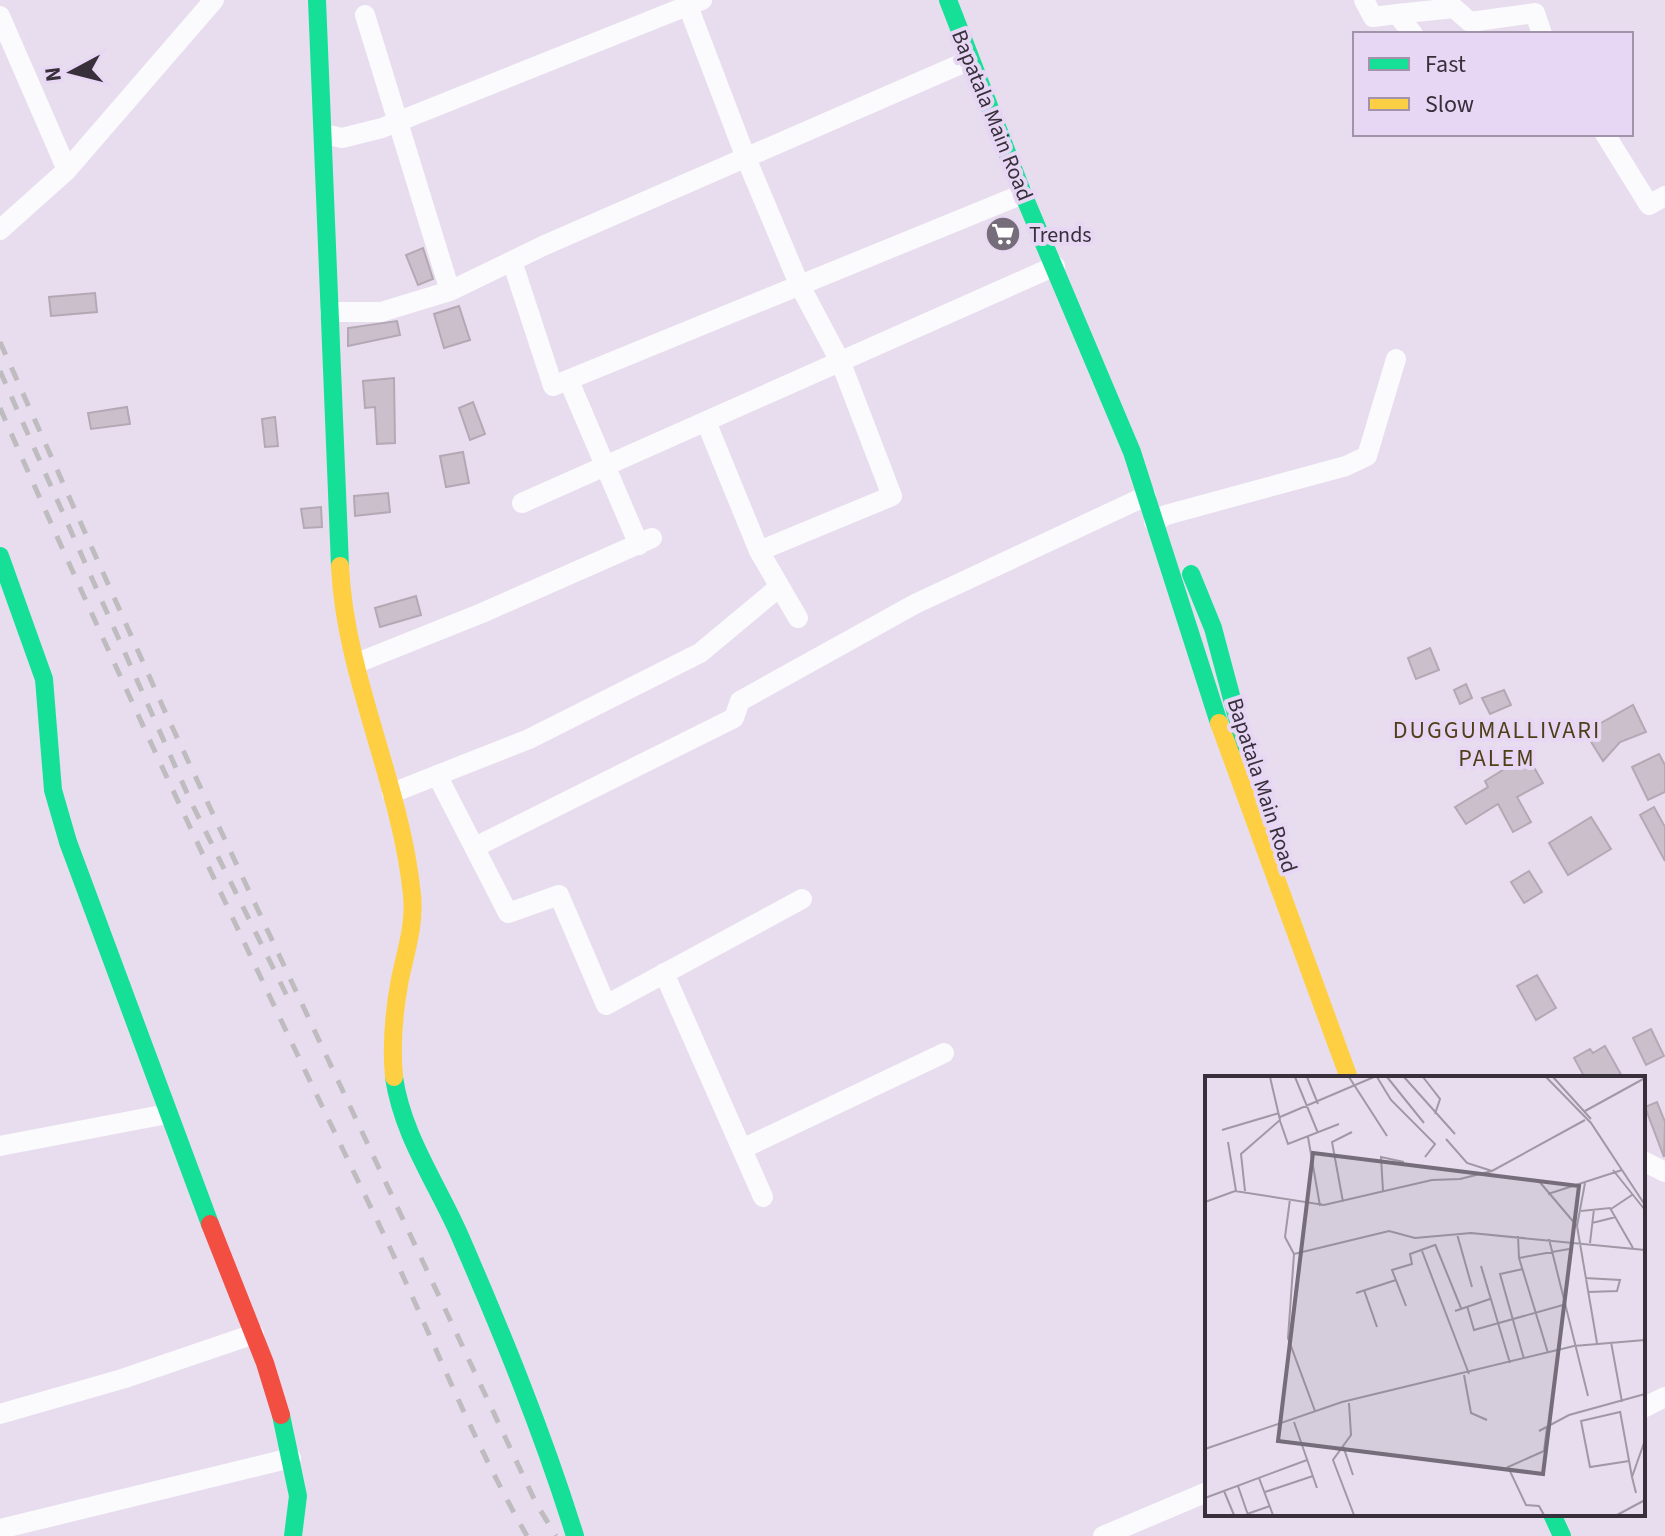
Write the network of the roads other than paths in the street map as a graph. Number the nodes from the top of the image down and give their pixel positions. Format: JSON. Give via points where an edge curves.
{"nodes":[{"id":1,"x":214,"y":0,"type":"edge"},
{"id":2,"x":317,"y":0,"type":"edge"},
{"id":3,"x":948,"y":0,"type":"edge"},
{"id":4,"x":1364,"y":0,"type":"edge"},
{"id":5,"x":695,"y":3,"type":"edge"},
{"id":6,"x":1397,"y":14,"type":"junction"},
{"id":7,"x":365,"y":15,"type":"dead end"},
{"id":8,"x":0,"y":16,"type":"edge"},
{"id":9,"x":1411,"y":32,"type":"edge"},
{"id":10,"x":1541,"y":32,"type":"edge"},
{"id":11,"x":970,"y":60,"type":"junction"},
{"id":12,"x":398,"y":122,"type":"junction"},
{"id":13,"x":324,"y":134,"type":"junction"},
{"id":14,"x":1606,"y":136,"type":"edge"},
{"id":15,"x":746,"y":158,"type":"junction"},
{"id":16,"x":67,"y":170,"type":"junction"},
{"id":17,"x":1023,"y":194,"type":"junction"},
{"id":18,"x":1665,"y":196,"type":"edge"},
{"id":19,"x":0,"y":230,"type":"edge"},
{"id":20,"x":512,"y":261,"type":"junction"},
{"id":21,"x":1055,"y":266,"type":"junction"},
{"id":22,"x":799,"y":284,"type":"junction"},
{"id":23,"x":450,"y":291,"type":"junction"},
{"id":24,"x":330,"y":312,"type":"junction"},
{"id":25,"x":1396,"y":359,"type":"dead end"},
{"id":26,"x":841,"y":363,"type":"junction"},
{"id":27,"x":569,"y":381,"type":"junction"},
{"id":28,"x":707,"y":424,"type":"junction"},
{"id":29,"x":1132,"y":452,"type":"junction"},
{"id":30,"x":605,"y":466,"type":"junction"},
{"id":31,"x":1146,"y":496,"type":"junction"},
{"id":32,"x":522,"y":503,"type":"dead end"},
{"id":33,"x":1160,"y":518,"type":"junction"},
{"id":34,"x":759,"y":551,"type":"junction"},
{"id":35,"x":0,"y":556,"type":"edge"},
{"id":36,"x":778,"y":588,"type":"junction"},
{"id":37,"x":798,"y":618,"type":"dead end"},
{"id":38,"x":357,"y":663,"type":"junction"},
{"id":39,"x":437,"y":775,"type":"junction"},
{"id":40,"x":392,"y":793,"type":"junction"},
{"id":41,"x":477,"y":846,"type":"junction"},
{"id":42,"x":802,"y":899,"type":"dead end"},
{"id":43,"x":664,"y":973,"type":"junction"},
{"id":44,"x":944,"y":1053,"type":"dead end"},
{"id":45,"x":1348,"y":1076,"type":"edge"},
{"id":46,"x":1366,"y":1076,"type":"edge"},
{"id":47,"x":167,"y":1114,"type":"junction"},
{"id":48,"x":0,"y":1146,"type":"edge"},
{"id":49,"x":742,"y":1149,"type":"junction"},
{"id":50,"x":763,"y":1197,"type":"dead end"},
{"id":51,"x":254,"y":1334,"type":"junction"},
{"id":52,"x":1665,"y":1397,"type":"edge"},
{"id":53,"x":1645,"y":1407,"type":"edge"},
{"id":54,"x":0,"y":1414,"type":"edge"},
{"id":55,"x":291,"y":1458,"type":"junction"},
{"id":56,"x":1205,"y":1493,"type":"edge"},
{"id":57,"x":1553,"y":1516,"type":"edge"},
{"id":58,"x":1569,"y":1516,"type":"edge"},
{"id":59,"x":0,"y":1529,"type":"edge"},
{"id":60,"x":293,"y":1536,"type":"edge"},
{"id":61,"x":575,"y":1536,"type":"edge"},
{"id":62,"x":1103,"y":1536,"type":"edge"},
{"id":63,"x":1562,"y":1536,"type":"edge"},
{"id":64,"x":1579,"y":1536,"type":"edge"}],
"edges":[{"from":1,"to":16,"type":"street"},
{"from":2,"to":13,"type":"street"},
{"from":3,"to":11,"type":"street","name":"Bapatala Main Road"},
{"from":4,"to":6,"type":"street","via":[[1373,17]]},
{"from":5,"to":12,"type":"street"},
{"from":5,"to":15,"type":"street"},
{"from":6,"to":9,"type":"street"},
{"from":6,"to":10,"type":"street","via":[[1454,8],[1470,22],[1535,13]]},
{"from":7,"to":12,"type":"street"},
{"from":8,"to":16,"type":"street"},
{"from":11,"to":15,"type":"street"},
{"from":11,"to":17,"type":"street","name":"Bapatala Main Road"},
{"from":12,"to":13,"type":"street","via":[[342,138]]},
{"from":12,"to":23,"type":"street"},
{"from":13,"to":24,"type":"street"},
{"from":14,"to":18,"type":"street","via":[[1649,205]]},
{"from":15,"to":20,"type":"street"},
{"from":15,"to":22,"type":"street"},
{"from":16,"to":19,"type":"street"},
{"from":17,"to":21,"type":"street","name":"Bapatala Main Road"},
{"from":17,"to":22,"type":"street"},
{"from":20,"to":23,"type":"street"},
{"from":20,"to":27,"type":"street","via":[[553,386]]},
{"from":21,"to":26,"type":"street"},
{"from":21,"to":29,"type":"street","name":"Bapatala Main Road"},
{"from":22,"to":26,"type":"street"},
{"from":22,"to":27,"type":"street"},
{"from":23,"to":24,"type":"street","via":[[381,312]]},
{"from":24,"to":38,"type":"street","via":[[341,584]]},
{"from":25,"to":33,"type":"street","via":[[1367,456]]},
{"from":26,"to":28,"type":"street"},
{"from":26,"to":34,"type":"street","via":[[892,496]]},
{"from":27,"to":30,"type":"street"},
{"from":28,"to":30,"type":"street"},
{"from":28,"to":34,"type":"street"},
{"from":29,"to":31,"type":"street","name":"Bapatala Main Road"},
{"from":29,"to":33,"type":"street","name":"Bapatala Main Road","via":[[1149,474]]},
{"from":30,"to":32,"type":"street"},
{"from":30,"to":38,"type":"street","via":[[645,542]]},
{"from":31,"to":33,"type":"street","name":"Bapatala Main Road"},
{"from":31,"to":41,"type":"street","via":[[915,604],[740,701],[734,718]]},
{"from":33,"to":45,"type":"street","name":"Bapatala Main Road","via":[[1225,743]]},
{"from":33,"to":46,"type":"street","name":"Bapatala Main Road","via":[[1213,628],[1246,749]]},
{"from":34,"to":36,"type":"street"},
{"from":35,"to":47,"type":"street","via":[[44,679],[53,790],[68,842]]},
{"from":36,"to":37,"type":"street"},
{"from":36,"to":39,"type":"street","via":[[700,653],[529,739]]},
{"from":38,"to":40,"type":"street"},
{"from":39,"to":40,"type":"street"},
{"from":39,"to":41,"type":"street"},
{"from":40,"to":61,"type":"street","via":[[412,897],[412,933],[390,1051],[400,1109],[498,1324]]},
{"from":41,"to":43,"type":"street","via":[[508,913],[559,895],[606,1005]]},
{"from":42,"to":43,"type":"street"},
{"from":43,"to":49,"type":"street"},
{"from":44,"to":49,"type":"street"},
{"from":47,"to":48,"type":"street"},
{"from":47,"to":51,"type":"street"},
{"from":49,"to":50,"type":"street"},
{"from":51,"to":54,"type":"street"},
{"from":51,"to":55,"type":"street"},
{"from":52,"to":53,"type":"street"},
{"from":55,"to":59,"type":"street"},
{"from":55,"to":60,"type":"street","via":[[298,1496]]},
{"from":56,"to":62,"type":"street"},
{"from":57,"to":63,"type":"street"},
{"from":58,"to":64,"type":"street"}]}
